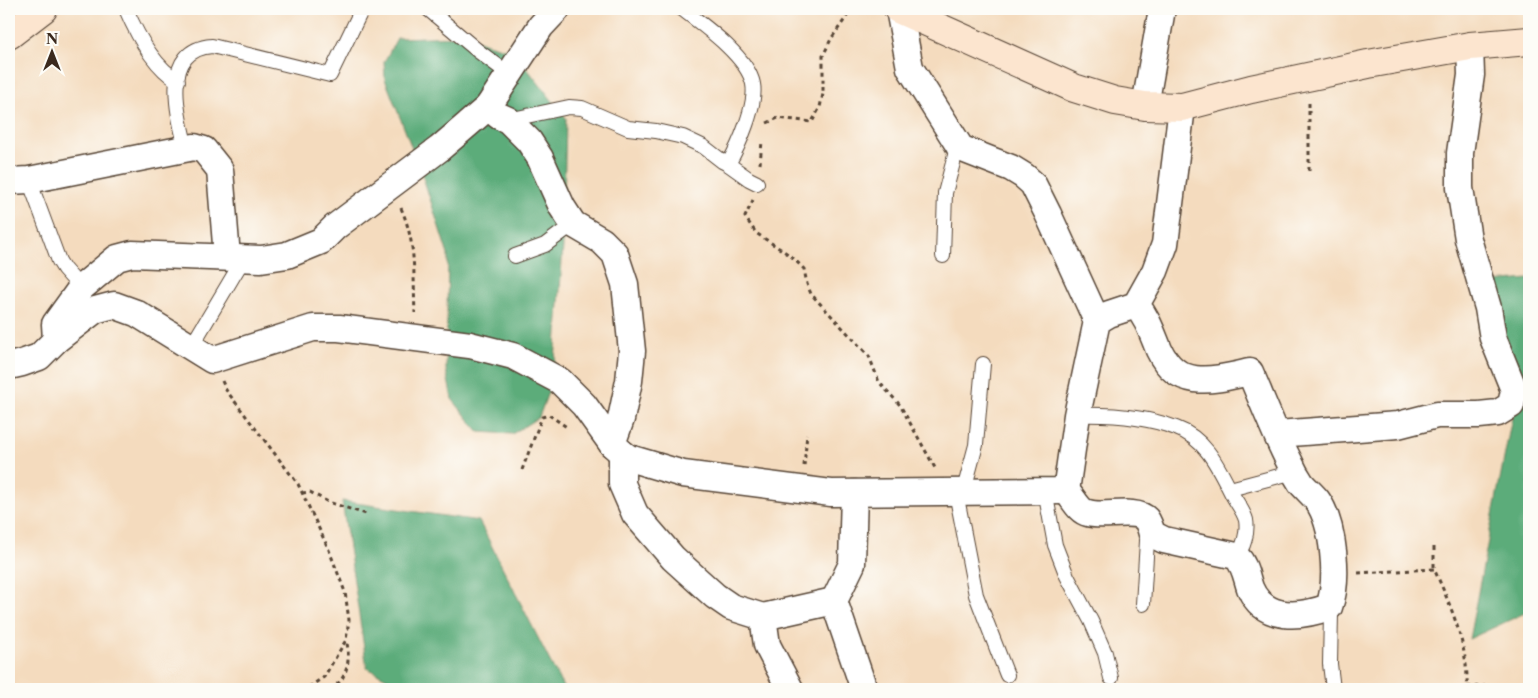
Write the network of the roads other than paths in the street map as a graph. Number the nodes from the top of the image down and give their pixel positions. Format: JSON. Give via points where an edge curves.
{"nodes":[{"id":1,"x":43,"y":9,"type":"edge"},
{"id":2,"x":126,"y":9,"type":"edge"},
{"id":3,"x":362,"y":9,"type":"edge"},
{"id":4,"x":428,"y":9,"type":"edge"},
{"id":5,"x":557,"y":9,"type":"edge"},
{"id":6,"x":682,"y":9,"type":"edge"},
{"id":7,"x":899,"y":9,"type":"edge"},
{"id":8,"x":1162,"y":9,"type":"edge"},
{"id":9,"x":12,"y":25,"type":"edge"},
{"id":10,"x":1529,"y":41,"type":"edge"},
{"id":11,"x":1470,"y":46,"type":"junction"},
{"id":12,"x":509,"y":74,"type":"junction"},
{"id":13,"x":178,"y":81,"type":"junction"},
{"id":14,"x":1145,"y":106,"type":"junction"},
{"id":15,"x":1182,"y":107,"type":"junction"},
{"id":16,"x":498,"y":113,"type":"junction"},
{"id":17,"x":958,"y":144,"type":"junction"},
{"id":18,"x":186,"y":148,"type":"junction"},
{"id":19,"x":728,"y":164,"type":"junction"},
{"id":20,"x":19,"y":180,"type":"edge"},
{"id":21,"x":757,"y":183,"type":"road end"},
{"id":22,"x":573,"y":224,"type":"junction"},
{"id":23,"x":515,"y":256,"type":"dead end"},
{"id":24,"x":943,"y":256,"type":"dead end"},
{"id":25,"x":236,"y":257,"type":"junction"},
{"id":26,"x":81,"y":288,"type":"junction"},
{"id":27,"x":1136,"y":305,"type":"junction"},
{"id":28,"x":1097,"y":321,"type":"junction"},
{"id":29,"x":56,"y":340,"type":"junction"},
{"id":30,"x":191,"y":347,"type":"junction"},
{"id":31,"x":983,"y":364,"type":"dead end"},
{"id":32,"x":9,"y":366,"type":"edge"},
{"id":33,"x":1077,"y":415,"type":"junction"},
{"id":34,"x":1277,"y":434,"type":"junction"},
{"id":35,"x":617,"y":449,"type":"junction"},
{"id":36,"x":1294,"y":472,"type":"junction"},
{"id":37,"x":1230,"y":489,"type":"junction"},
{"id":38,"x":1056,"y":491,"type":"junction"},
{"id":39,"x":955,"y":492,"type":"junction"},
{"id":40,"x":854,"y":493,"type":"junction"},
{"id":41,"x":1152,"y":534,"type":"junction"},
{"id":42,"x":1236,"y":556,"type":"junction"},
{"id":43,"x":834,"y":601,"type":"junction"},
{"id":44,"x":1142,"y":604,"type":"dead end"},
{"id":45,"x":1329,"y":607,"type":"junction"},
{"id":46,"x":763,"y":617,"type":"junction"},
{"id":47,"x":1007,"y":675,"type":"dead end"},
{"id":48,"x":1111,"y":678,"type":"dead end"},
{"id":49,"x":790,"y":689,"type":"edge"},
{"id":50,"x":864,"y":689,"type":"edge"},
{"id":51,"x":1333,"y":689,"type":"edge"}],
"edges":[{"from":1,"to":9,"type":"street"},
{"from":2,"to":13,"type":"lane","via":[[153,58],[166,74]]},
{"from":3,"to":13,"type":"lane","via":[[330,76],[212,46],[201,47],[189,54],[178,70]]},
{"from":4,"to":12,"type":"lane"},
{"from":5,"to":12,"type":"street","via":[[541,26]]},
{"from":6,"to":19,"type":"lane","via":[[741,61],[753,83],[746,123]]},
{"from":7,"to":14,"type":"street","via":[[1074,88],[1115,101]]},
{"from":7,"to":17,"type":"street","via":[[910,68]]},
{"from":8,"to":14,"type":"street"},
{"from":10,"to":11,"type":"street"},
{"from":11,"to":15,"type":"street","via":[[1306,77]]},
{"from":11,"to":34,"type":"street","via":[[1471,76],[1460,153],[1460,188],[1468,239],[1493,338],[1514,390],[1510,405],[1498,413],[1479,416],[1436,415],[1398,425]]},
{"from":12,"to":16,"type":"street"},
{"from":13,"to":18,"type":"lane","via":[[177,102]]},
{"from":14,"to":15,"type":"street"},
{"from":15,"to":27,"type":"street","via":[[1165,244],[1155,271]]},
{"from":16,"to":19,"type":"lane","via":[[582,108],[628,128],[683,137]]},
{"from":16,"to":22,"type":"street","via":[[529,141]]},
{"from":16,"to":25,"type":"street","via":[[439,149],[321,241],[287,255],[260,259]]},
{"from":17,"to":24,"type":"lane","via":[[944,193]]},
{"from":17,"to":28,"type":"street","via":[[960,148],[1011,168],[1033,184]]},
{"from":18,"to":20,"type":"street"},
{"from":18,"to":25,"type":"street","via":[[204,150],[220,170]]},
{"from":19,"to":21,"type":"lane"},
{"from":20,"to":26,"type":"lane","via":[[64,270]]},
{"from":22,"to":23,"type":"lane","via":[[545,246]]},
{"from":22,"to":35,"type":"street","via":[[602,241],[615,254],[625,284],[632,351],[630,381],[620,419]]},
{"from":25,"to":26,"type":"street","via":[[132,254],[117,258]]},
{"from":25,"to":30,"type":"lane"},
{"from":26,"to":29,"type":"street","via":[[55,324]]},
{"from":27,"to":28,"type":"street"},
{"from":27,"to":34,"type":"street","via":[[1146,318],[1167,365],[1180,376],[1198,380],[1220,379],[1250,372]]},
{"from":28,"to":33,"type":"street"},
{"from":29,"to":30,"type":"street","via":[[95,310],[114,306],[136,313]]},
{"from":29,"to":32,"type":"street","via":[[39,357]]},
{"from":30,"to":35,"type":"street","via":[[212,360],[312,328],[339,328],[470,345],[513,356],[560,381],[584,405]]},
{"from":31,"to":39,"type":"lane","via":[[976,445],[965,486]]},
{"from":33,"to":37,"type":"lane","via":[[1139,418],[1194,436],[1210,453]]},
{"from":33,"to":38,"type":"street"},
{"from":34,"to":36,"type":"street"},
{"from":35,"to":40,"type":"street","via":[[628,458],[683,474],[831,493]]},
{"from":35,"to":46,"type":"street","via":[[622,484],[635,514],[673,558],[731,607]]},
{"from":36,"to":37,"type":"lane"},
{"from":36,"to":45,"type":"street","via":[[1317,500],[1332,544],[1334,595]]},
{"from":37,"to":42,"type":"lane","via":[[1246,520],[1245,538]]},
{"from":38,"to":39,"type":"street"},
{"from":38,"to":41,"type":"street","via":[[1072,497],[1087,514],[1139,515],[1146,520]]},
{"from":38,"to":48,"type":"lane","via":[[1055,545],[1105,653]]},
{"from":39,"to":40,"type":"street"},
{"from":39,"to":47,"type":"lane","via":[[976,595]]},
{"from":40,"to":43,"type":"street","via":[[852,564]]},
{"from":41,"to":42,"type":"street","via":[[1164,540]]},
{"from":41,"to":44,"type":"lane","via":[[1147,541]]},
{"from":42,"to":45,"type":"street","via":[[1256,599],[1265,607],[1292,616]]},
{"from":43,"to":46,"type":"street"},
{"from":43,"to":50,"type":"street"},
{"from":45,"to":51,"type":"lane"},
{"from":46,"to":49,"type":"street","via":[[767,646]]}]}
